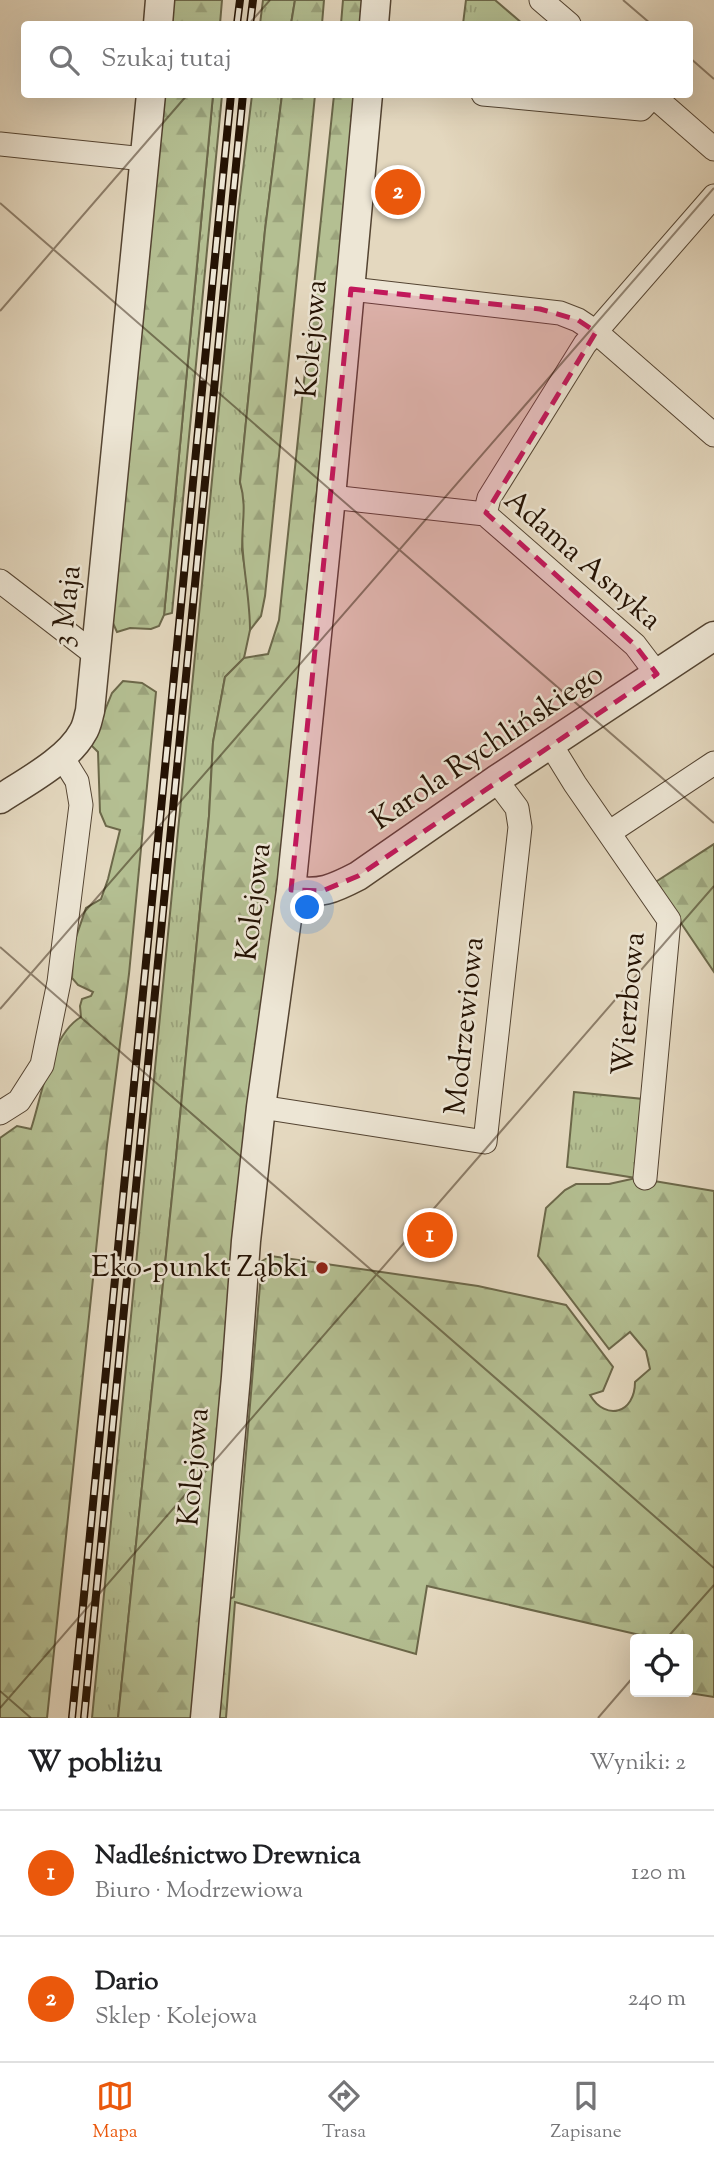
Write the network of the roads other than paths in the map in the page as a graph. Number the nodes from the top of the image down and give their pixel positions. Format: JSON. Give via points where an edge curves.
{"nodes":[{"id":1,"x":160,"y":0,"type":"edge"},
{"id":2,"x":376,"y":0,"type":"edge"},
{"id":3,"x":541,"y":0,"type":"edge"},
{"id":4,"x":158,"y":21,"type":"edge"},
{"id":5,"x":374,"y":21,"type":"edge"},
{"id":6,"x":566,"y":21,"type":"edge"},
{"id":7,"x":151,"y":98,"type":"edge"},
{"id":8,"x":368,"y":98,"type":"edge"},
{"id":9,"x":522,"y":98,"type":"edge"},
{"id":10,"x":650,"y":98,"type":"edge"},
{"id":11,"x":655,"y":98,"type":"edge"},
{"id":12,"x":0,"y":144,"type":"edge"},
{"id":13,"x":714,"y":149,"type":"edge"},
{"id":14,"x":144,"y":159,"type":"junction"},
{"id":15,"x":714,"y":196,"type":"edge"},
{"id":16,"x":351,"y":289,"type":"junction"},
{"id":17,"x":596,"y":332,"type":"junction"},
{"id":18,"x":714,"y":435,"type":"edge"},
{"id":19,"x":331,"y":496,"type":"junction"},
{"id":20,"x":485,"y":514,"type":"junction"},
{"id":21,"x":0,"y":581,"type":"edge"},
{"id":22,"x":714,"y":636,"type":"edge"},
{"id":23,"x":96,"y":655,"type":"junction"},
{"id":24,"x":657,"y":674,"type":"junction"},
{"id":25,"x":551,"y":745,"type":"junction"},
{"id":26,"x":62,"y":757,"type":"junction"},
{"id":27,"x":714,"y":763,"type":"edge"},
{"id":28,"x":496,"y":780,"type":"junction"},
{"id":29,"x":0,"y":799,"type":"edge"},
{"id":30,"x":610,"y":832,"type":"junction"},
{"id":31,"x":291,"y":890,"type":"junction"},
{"id":32,"x":9,"y":1107,"type":"edge"},
{"id":33,"x":261,"y":1107,"type":"junction"},
{"id":34,"x":645,"y":1178,"type":"dead end"},
{"id":35,"x":205,"y":1718,"type":"edge"}],
"edges":[{"from":1,"to":4,"type":"street"},
{"from":2,"to":5,"type":"street"},
{"from":3,"to":6,"type":"street"},
{"from":7,"to":14,"type":"street","name":"3 Maja"},
{"from":8,"to":16,"type":"street","name":"Kolejowa"},
{"from":9,"to":10,"type":"street","via":[[641,110]]},
{"from":11,"to":13,"type":"street"},
{"from":12,"to":14,"type":"street"},
{"from":14,"to":23,"type":"street","name":"3 Maja"},
{"from":15,"to":17,"type":"street"},
{"from":16,"to":17,"type":"street","via":[[550,311]]},
{"from":16,"to":19,"type":"street","name":"Kolejowa"},
{"from":17,"to":18,"type":"street"},
{"from":17,"to":20,"type":"street","via":[[489,498]]},
{"from":19,"to":20,"type":"street","name":"Adama Asnyka"},
{"from":19,"to":31,"type":"street","name":"Kolejowa"},
{"from":20,"to":24,"type":"street","name":"Adama Asnyka","via":[[635,645]]},
{"from":21,"to":23,"type":"street"},
{"from":22,"to":24,"type":"street","name":"Karola Rychlińskiego"},
{"from":23,"to":26,"type":"street","name":"3 Maja","via":[[87,723]]},
{"from":24,"to":25,"type":"street","name":"Karola Rychlińskiego"},
{"from":25,"to":28,"type":"street","name":"Karola Rychlińskiego"},
{"from":25,"to":30,"type":"street","name":"Wierzbowa"},
{"from":26,"to":29,"type":"street","name":"3 Maja"},
{"from":26,"to":32,"type":"street","via":[[80,792],[80,827],[59,982],[42,1065]]},
{"from":27,"to":30,"type":"street"},
{"from":28,"to":31,"type":"street","name":"Karola Rychlińskiego","via":[[358,876],[311,894]]},
{"from":28,"to":33,"type":"street","name":"Modrzewiowa","via":[[517,808],[520,827],[485,1142]]},
{"from":30,"to":34,"type":"street","name":"Wierzbowa","via":[[669,920]]},
{"from":31,"to":33,"type":"street","name":"Kolejowa"},
{"from":33,"to":35,"type":"street","name":"Kolejowa"}]}
